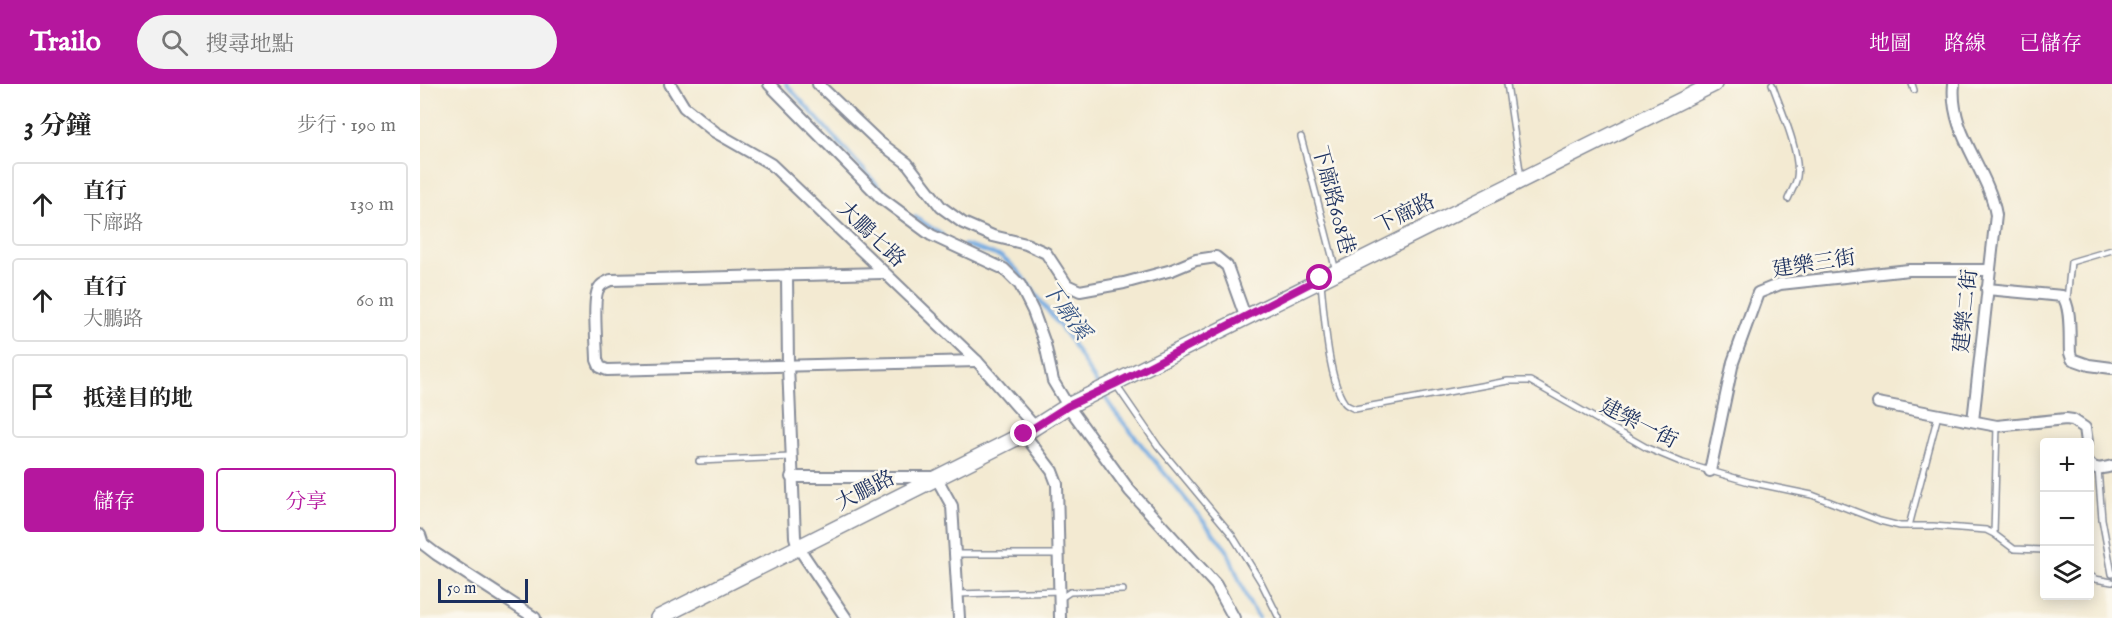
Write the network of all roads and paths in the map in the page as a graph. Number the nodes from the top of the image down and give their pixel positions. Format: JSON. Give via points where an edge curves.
{"nodes":[{"id":1,"x":670,"y":84,"type":"edge"},
{"id":2,"x":770,"y":84,"type":"edge"},
{"id":3,"x":818,"y":84,"type":"edge"},
{"id":4,"x":1507,"y":84,"type":"edge"},
{"id":5,"x":1714,"y":84,"type":"edge"},
{"id":6,"x":1772,"y":84,"type":"edge"},
{"id":7,"x":1954,"y":84,"type":"edge"},
{"id":8,"x":1301,"y":137,"type":"dead end"},
{"id":9,"x":1521,"y":179,"type":"junction"},
{"id":10,"x":1788,"y":199,"type":"dead end"},
{"id":11,"x":2112,"y":250,"type":"edge"},
{"id":12,"x":1989,"y":270,"type":"junction"},
{"id":13,"x":1336,"y":271,"type":"junction"},
{"id":14,"x":883,"y":273,"type":"junction"},
{"id":15,"x":787,"y":275,"type":"junction"},
{"id":16,"x":1320,"y":278,"type":"junction"},
{"id":17,"x":1987,"y":289,"type":"junction"},
{"id":18,"x":2066,"y":300,"type":"junction"},
{"id":19,"x":1245,"y":316,"type":"junction"},
{"id":20,"x":977,"y":361,"type":"junction"},
{"id":21,"x":788,"y":365,"type":"junction"},
{"id":22,"x":2112,"y":369,"type":"edge"},
{"id":23,"x":1115,"y":384,"type":"junction"},
{"id":24,"x":1090,"y":396,"type":"joint"},
{"id":25,"x":1878,"y":403,"type":"dead end"},
{"id":26,"x":1068,"y":406,"type":"junction"},
{"id":27,"x":1938,"y":415,"type":"junction"},
{"id":28,"x":1973,"y":421,"type":"junction"},
{"id":29,"x":1997,"y":426,"type":"junction"},
{"id":30,"x":1029,"y":431,"type":"junction"},
{"id":31,"x":2086,"y":438,"type":"edge"},
{"id":32,"x":791,"y":457,"type":"junction"},
{"id":33,"x":699,"y":461,"type":"dead end"},
{"id":34,"x":2094,"y":466,"type":"edge"},
{"id":35,"x":2112,"y":466,"type":"edge"},
{"id":36,"x":1710,"y":471,"type":"junction"},
{"id":37,"x":791,"y":477,"type":"junction"},
{"id":38,"x":936,"y":477,"type":"junction"},
{"id":39,"x":1910,"y":526,"type":"junction"},
{"id":40,"x":1994,"y":534,"type":"junction"},
{"id":41,"x":420,"y":535,"type":"edge"},
{"id":42,"x":798,"y":547,"type":"junction"},
{"id":43,"x":2040,"y":550,"type":"edge"},
{"id":44,"x":955,"y":554,"type":"junction"},
{"id":45,"x":1060,"y":554,"type":"junction"},
{"id":46,"x":2112,"y":574,"type":"edge"},
{"id":47,"x":2094,"y":578,"type":"edge"},
{"id":48,"x":2112,"y":582,"type":"edge"},
{"id":49,"x":1123,"y":590,"type":"dead end"},
{"id":50,"x":957,"y":594,"type":"junction"},
{"id":51,"x":1060,"y":595,"type":"junction"},
{"id":52,"x":535,"y":618,"type":"edge"},
{"id":53,"x":658,"y":618,"type":"edge"},
{"id":54,"x":846,"y":618,"type":"edge"},
{"id":55,"x":959,"y":618,"type":"edge"},
{"id":56,"x":1060,"y":618,"type":"edge"},
{"id":57,"x":1234,"y":618,"type":"edge"},
{"id":58,"x":1279,"y":618,"type":"edge"}],
"edges":[{"from":1,"to":14,"type":"street","name":"大鵬七路","via":[[684,107],[715,132],[771,164]]},
{"from":2,"to":26,"type":"street","via":[[881,198],[931,235],[1004,269],[1020,285],[1045,344],[1053,381]]},
{"from":3,"to":19,"type":"street","via":[[907,163],[941,207],[963,223],[1046,253],[1067,285],[1080,291],[1090,290],[1216,257],[1227,266]]},
{"from":4,"to":9,"type":"lane"},
{"from":5,"to":9,"type":"street","name":"下廍路"},
{"from":6,"to":10,"type":"lane","via":[[1797,167]]},
{"from":7,"to":12,"type":"street","name":"建樂二街","via":[[1959,129],[1996,215]]},
{"from":8,"to":13,"type":"lane","name":"下廍路608巷"},
{"from":9,"to":13,"type":"street","name":"下廍路"},
{"from":11,"to":18,"type":"lane","via":[[2071,262]]},
{"from":12,"to":17,"type":"street","name":"建樂二街"},
{"from":12,"to":36,"type":"street","name":"建樂三街","via":[[1909,270],[1780,284],[1758,293],[1733,362]]},
{"from":13,"to":16,"type":"street","name":"下廍路"},
{"from":14,"to":15,"type":"street"},
{"from":14,"to":20,"type":"street","name":"大鵬七路"},
{"from":15,"to":21,"type":"street"},
{"from":15,"to":21,"type":"street","via":[[611,280],[597,289],[596,299],[597,360],[607,370]]},
{"from":16,"to":19,"type":"street","name":"下廍路"},
{"from":16,"to":36,"type":"lane","name":"建樂一街","via":[[1330,362],[1345,404],[1356,409],[1508,381],[1530,381],[1647,448]]},
{"from":17,"to":18,"type":"street","via":[[2058,294]]},
{"from":17,"to":28,"type":"street","name":"建樂二街"},
{"from":18,"to":22,"type":"street","via":[[2072,359]]},
{"from":19,"to":23,"type":"street","name":"下廍路"},
{"from":20,"to":21,"type":"street"},
{"from":20,"to":30,"type":"street","name":"大鵬七路"},
{"from":21,"to":32,"type":"street"},
{"from":23,"to":24,"type":"street","name":"下廍路"},
{"from":23,"to":58,"type":"lane","via":[[1158,446],[1232,535]]},
{"from":24,"to":26,"type":"street","name":"大鵬路"},
{"from":25,"to":27,"type":"street"},
{"from":26,"to":30,"type":"street","name":"大鵬路"},
{"from":26,"to":57,"type":"street","via":[[1130,491],[1216,585]]},
{"from":27,"to":28,"type":"street"},
{"from":27,"to":39,"type":"lane"},
{"from":28,"to":29,"type":"street"},
{"from":29,"to":31,"type":"street","via":[[2073,420],[2085,428]]},
{"from":29,"to":40,"type":"lane"},
{"from":30,"to":38,"type":"street","name":"大鵬路"},
{"from":30,"to":45,"type":"street","name":"大鵬七路","via":[[1057,484]]},
{"from":32,"to":33,"type":"lane"},
{"from":32,"to":37,"type":"street"},
{"from":34,"to":35,"type":"street"},
{"from":34,"to":46,"type":"lane"},
{"from":36,"to":39,"type":"lane","name":"建樂一街","via":[[1812,495],[1880,521]]},
{"from":37,"to":38,"type":"street"},
{"from":37,"to":42,"type":"street"},
{"from":38,"to":42,"type":"street","name":"大鵬路"},
{"from":38,"to":44,"type":"street","via":[[952,506]]},
{"from":39,"to":40,"type":"lane","name":"建樂一街","via":[[1986,530]]},
{"from":40,"to":43,"type":"lane","name":"建樂一街","via":[[2014,549]]},
{"from":41,"to":52,"type":"street","via":[[423,544],[436,554]]},
{"from":42,"to":53,"type":"street","name":"大鵬路"},
{"from":42,"to":54,"type":"street"},
{"from":44,"to":45,"type":"lane"},
{"from":44,"to":50,"type":"street"},
{"from":45,"to":51,"type":"street","name":"大鵬七路"},
{"from":47,"to":48,"type":"lane"},
{"from":49,"to":51,"type":"lane"},
{"from":50,"to":51,"type":"lane"},
{"from":50,"to":55,"type":"street"},
{"from":51,"to":56,"type":"street","name":"大鵬七路"}]}
